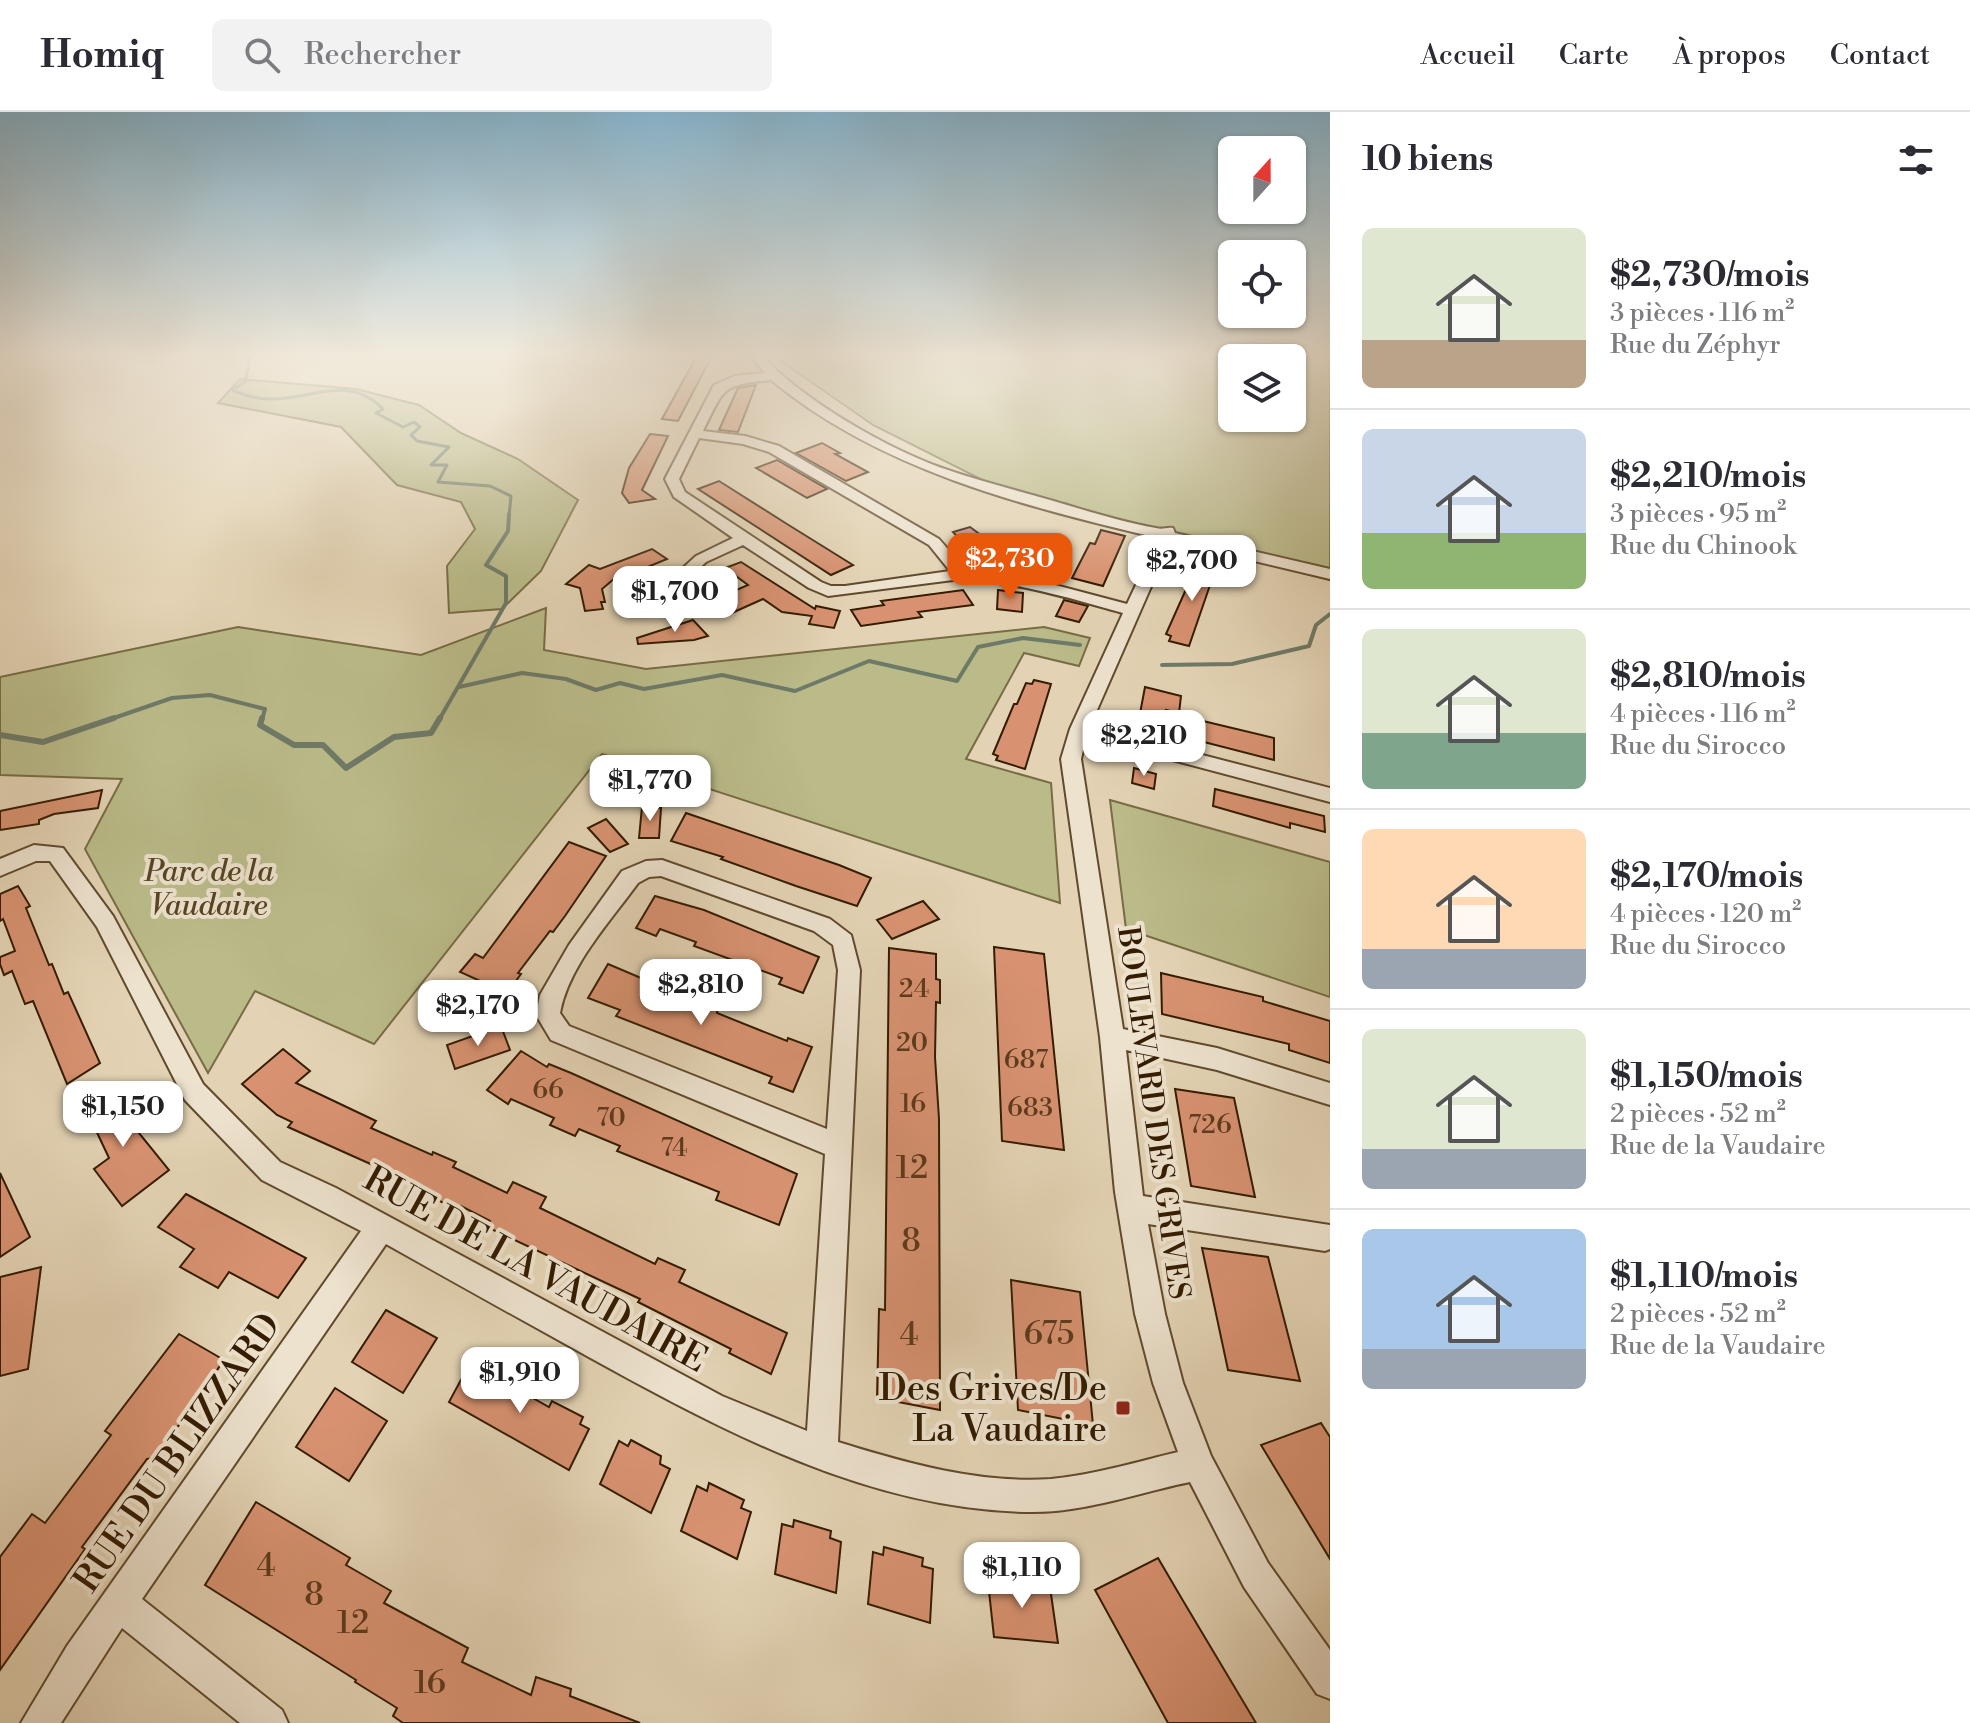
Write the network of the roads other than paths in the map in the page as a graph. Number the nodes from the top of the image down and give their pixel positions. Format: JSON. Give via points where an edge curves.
{"nodes":[{"id":1,"x":697,"y":429,"type":"edge"},
{"id":2,"x":857,"y":429,"type":"edge"},
{"id":3,"x":694,"y":434,"type":"junction"},
{"id":4,"x":1167,"y":534,"type":"junction"},
{"id":5,"x":744,"y":539,"type":"junction"},
{"id":6,"x":961,"y":574,"type":"junction"},
{"id":7,"x":1330,"y":574,"type":"edge"},
{"id":8,"x":655,"y":602,"type":"dead end"},
{"id":9,"x":1130,"y":610,"type":"junction"},
{"id":10,"x":1079,"y":729,"type":"junction"},
{"id":11,"x":1330,"y":795,"type":"edge"},
{"id":12,"x":0,"y":868,"type":"edge"},
{"id":13,"x":1112,"y":1037,"type":"junction"},
{"id":14,"x":1330,"y":1094,"type":"edge"},
{"id":15,"x":840,"y":1147,"type":"junction"},
{"id":16,"x":1133,"y":1208,"type":"junction"},
{"id":17,"x":381,"y":1227,"type":"junction"},
{"id":18,"x":1325,"y":1237,"type":"dead end"},
{"id":19,"x":822,"y":1451,"type":"junction"},
{"id":20,"x":1198,"y":1464,"type":"junction"},
{"id":21,"x":120,"y":1604,"type":"junction"},
{"id":22,"x":1330,"y":1681,"type":"edge"},
{"id":23,"x":40,"y":1723,"type":"edge"},
{"id":24,"x":269,"y":1723,"type":"edge"}],
"edges":[{"from":1,"to":3,"type":"street"},
{"from":2,"to":4,"type":"street","via":[[917,462],[994,489]]},
{"from":3,"to":5,"type":"street","via":[[672,479],[674,488]]},
{"from":3,"to":6,"type":"street","via":[[774,449],[926,536],[942,547]]},
{"from":4,"to":7,"type":"street"},
{"from":4,"to":9,"type":"street","name":"BOULEVARD DES GRIVES"},
{"from":5,"to":6,"type":"street","via":[[828,591]]},
{"from":5,"to":8,"type":"street","via":[[701,559]]},
{"from":6,"to":9,"type":"street","via":[[1011,578]]},
{"from":9,"to":10,"type":"street","name":"BOULEVARD DES GRIVES"},
{"from":10,"to":11,"type":"street"},
{"from":10,"to":13,"type":"street","name":"BOULEVARD DES GRIVES","via":[[1071,759]]},
{"from":12,"to":17,"type":"street","name":"RUE DE LA VAUDAIRE","via":[[34,853],[56,853],[105,922],[194,1092],[271,1171]]},
{"from":13,"to":14,"type":"street","via":[[1217,1059]]},
{"from":13,"to":16,"type":"street","name":"BOULEVARD DES GRIVES"},
{"from":15,"to":15,"type":"street","via":[[560,1033],[548,1015],[552,995],[630,877],[662,868],[822,925],[843,941],[849,970]]},
{"from":15,"to":19,"type":"street"},
{"from":16,"to":18,"type":"street"},
{"from":16,"to":20,"type":"street","name":"BOULEVARD DES GRIVES","via":[[1150,1314]]},
{"from":17,"to":19,"type":"street","name":"RUE DE LA VAUDAIRE","via":[[711,1407],[765,1433]]},
{"from":17,"to":21,"type":"street","name":"RUE DU BLIZZARD"},
{"from":19,"to":20,"type":"street","name":"RUE DE LA VAUDAIRE","via":[[963,1490],[1032,1496]]},
{"from":20,"to":22,"type":"street","name":"BOULEVARD DES GRIVES","via":[[1256,1575]]},
{"from":21,"to":23,"type":"street","name":"RUE DU BLIZZARD"},
{"from":21,"to":24,"type":"street"}]}
